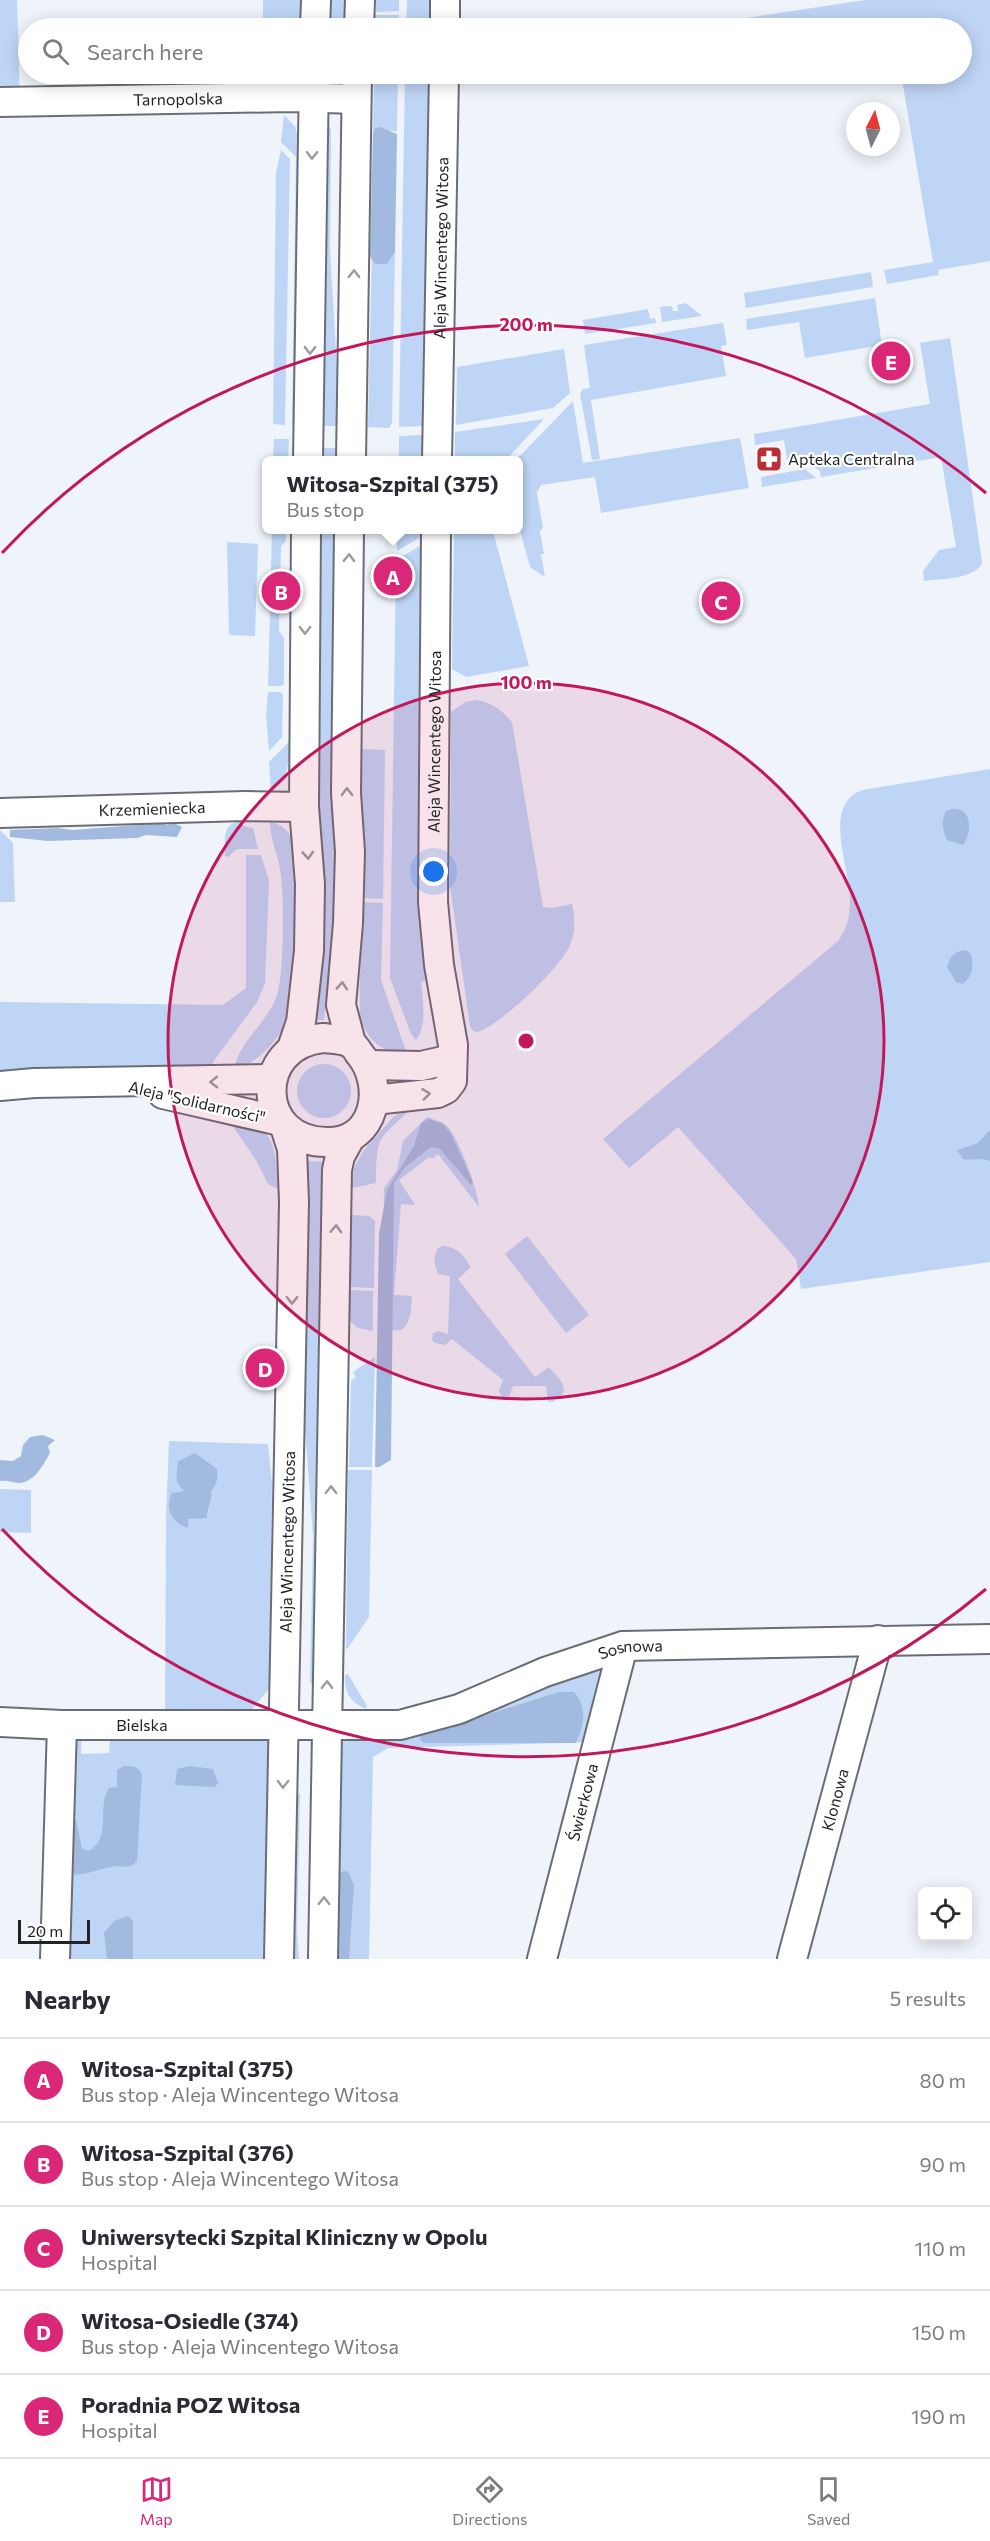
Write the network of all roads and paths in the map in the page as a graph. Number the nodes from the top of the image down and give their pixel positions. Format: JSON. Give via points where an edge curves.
{"nodes":[{"id":1,"x":316,"y":0,"type":"edge"},
{"id":2,"x":360,"y":0,"type":"edge"},
{"id":3,"x":445,"y":0,"type":"edge"},
{"id":4,"x":315,"y":18,"type":"edge"},
{"id":5,"x":359,"y":18,"type":"edge"},
{"id":6,"x":445,"y":18,"type":"edge"},
{"id":7,"x":444,"y":84,"type":"edge"},
{"id":8,"x":313,"y":85,"type":"edge"},
{"id":9,"x":357,"y":86,"type":"edge"},
{"id":10,"x":0,"y":102,"type":"edge"},
{"id":11,"x":308,"y":456,"type":"edge"},
{"id":12,"x":351,"y":456,"type":"edge"},
{"id":13,"x":437,"y":456,"type":"edge"},
{"id":14,"x":306,"y":534,"type":"edge"},
{"id":15,"x":349,"y":534,"type":"edge"},
{"id":16,"x":436,"y":534,"type":"edge"},
{"id":17,"x":304,"y":807,"type":"junction"},
{"id":18,"x":0,"y":813,"type":"edge"},
{"id":19,"x":351,"y":1043,"type":"junction"},
{"id":20,"x":292,"y":1048,"type":"junction"},
{"id":21,"x":452,"y":1059,"type":"junction"},
{"id":22,"x":369,"y":1065,"type":"junction"},
{"id":23,"x":272,"y":1079,"type":"junction"},
{"id":24,"x":114,"y":1083,"type":"junction"},
{"id":25,"x":0,"y":1086,"type":"edge"},
{"id":26,"x":374,"y":1100,"type":"junction"},
{"id":27,"x":283,"y":1124,"type":"junction"},
{"id":28,"x":350,"y":1138,"type":"junction"},
{"id":29,"x":990,"y":1639,"type":"edge"},
{"id":30,"x":878,"y":1641,"type":"junction"},
{"id":31,"x":623,"y":1646,"type":"junction"},
{"id":32,"x":0,"y":1722,"type":"edge"},
{"id":33,"x":62,"y":1725,"type":"junction"},
{"id":34,"x":284,"y":1725,"type":"junction"},
{"id":35,"x":327,"y":1725,"type":"junction"},
{"id":36,"x":55,"y":1959,"type":"edge"},
{"id":37,"x":279,"y":1959,"type":"edge"},
{"id":38,"x":322,"y":1959,"type":"edge"},
{"id":39,"x":542,"y":1959,"type":"edge"},
{"id":40,"x":792,"y":1959,"type":"edge"}],
"edges":[{"from":1,"to":4,"type":"street"},
{"from":2,"to":5,"type":"street"},
{"from":3,"to":6,"type":"street"},
{"from":7,"to":13,"type":"street","name":"Aleja Wincentego Witosa"},
{"from":8,"to":9,"type":"street","name":"Tarnopolska"},
{"from":8,"to":10,"type":"street","name":"Tarnopolska"},
{"from":8,"to":11,"type":"street","one_way":true},
{"from":12,"to":9,"type":"street","one_way":true},
{"from":14,"to":17,"type":"street","one_way":true},
{"from":19,"to":15,"type":"street","one_way":true,"via":[[341,1005],[349,876]]},
{"from":16,"to":21,"type":"street","name":"Aleja Wincentego Witosa","via":[[433,902]]},
{"from":17,"to":18,"type":"street","name":"Krzemieniecka"},
{"from":17,"to":20,"type":"street","one_way":true,"via":[[310,884],[309,951],[302,1022]]},
{"from":19,"to":20,"type":"street","via":[[307,1039]]},
{"from":19,"to":22,"type":"street"},
{"from":20,"to":23,"type":"street"},
{"from":21,"to":22,"type":"street","via":[[421,1066]]},
{"from":26,"to":21,"type":"street","name":"Aleja Wincentego Witosa","one_way":true,"via":[[446,1089],[452,1081]]},
{"from":22,"to":26,"type":"street"},
{"from":23,"to":24,"type":"street","name":"Aleja \"Solidarności\"","one_way":true},
{"from":23,"to":27,"type":"street","via":[[273,1101]]},
{"from":24,"to":25,"type":"street","name":"Aleja \"Solidarności\""},
{"from":24,"to":27,"type":"street","name":"Aleja \"Solidarności\""},
{"from":26,"to":28,"type":"street","via":[[364,1124]]},
{"from":27,"to":28,"type":"street","via":[[308,1141]]},
{"from":27,"to":34,"type":"street","name":"Aleja Wincentego Witosa","one_way":true,"via":[[292,1149],[294,1212]]},
{"from":35,"to":28,"type":"street","one_way":true,"via":[[337,1170]]},
{"from":29,"to":30,"type":"street","name":"Sosnowa"},
{"from":30,"to":31,"type":"street","name":"Sosnowa"},
{"from":30,"to":40,"type":"street","name":"Klonowa"},
{"from":31,"to":35,"type":"street","name":"Sosnowa","via":[[434,1716],[400,1725]]},
{"from":31,"to":39,"type":"street","name":"Świerkowa"},
{"from":32,"to":33,"type":"street","name":"Bielska"},
{"from":33,"to":34,"type":"street","name":"Bielska"},
{"from":33,"to":36,"type":"street"},
{"from":34,"to":35,"type":"street","name":"Sosnowa"},
{"from":34,"to":37,"type":"street","name":"Aleja Wincentego Witosa","one_way":true},
{"from":38,"to":35,"type":"street","one_way":true}]}
